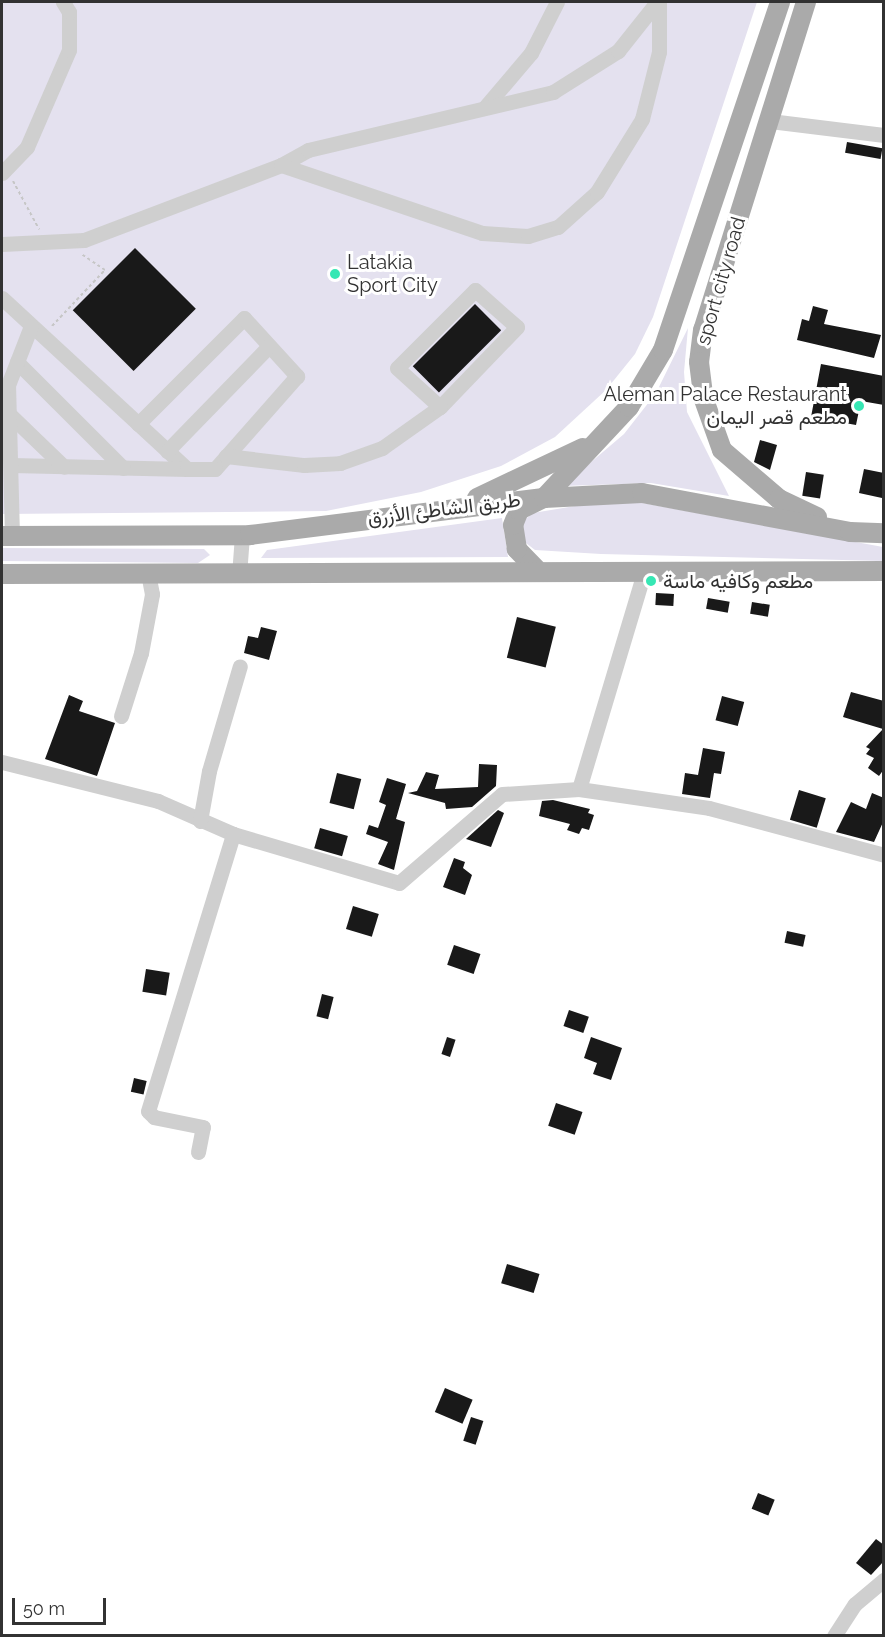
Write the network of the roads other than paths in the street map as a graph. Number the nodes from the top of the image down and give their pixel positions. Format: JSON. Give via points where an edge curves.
{"nodes":[{"id":1,"x":63,"y":2,"type":"edge"},
{"id":2,"x":557,"y":2,"type":"edge"},
{"id":3,"x":658,"y":2,"type":"edge"},
{"id":4,"x":780,"y":2,"type":"edge"},
{"id":5,"x":806,"y":2,"type":"edge"},
{"id":6,"x":485,"y":107,"type":"junction"},
{"id":7,"x":771,"y":121,"type":"junction"},
{"id":8,"x":884,"y":135,"type":"edge"},
{"id":9,"x":280,"y":165,"type":"junction"},
{"id":10,"x":4,"y":171,"type":"edge"},
{"id":11,"x":2,"y":244,"type":"edge"},
{"id":12,"x":2,"y":298,"type":"edge"},
{"id":13,"x":37,"y":332,"type":"junction"},
{"id":14,"x":269,"y":346,"type":"junction"},
{"id":15,"x":17,"y":362,"type":"junction"},
{"id":16,"x":440,"y":407,"type":"junction"},
{"id":17,"x":9,"y":414,"type":"junction"},
{"id":18,"x":138,"y":424,"type":"junction"},
{"id":19,"x":598,"y":440,"type":"junction"},
{"id":20,"x":167,"y":451,"type":"junction"},
{"id":21,"x":226,"y":456,"type":"junction"},
{"id":22,"x":11,"y":465,"type":"junction"},
{"id":23,"x":64,"y":467,"type":"junction"},
{"id":24,"x":123,"y":468,"type":"junction"},
{"id":25,"x":187,"y":469,"type":"junction"},
{"id":26,"x":544,"y":498,"type":"junction"},
{"id":27,"x":449,"y":509,"type":"junction"},
{"id":28,"x":850,"y":532,"type":"junction"},
{"id":29,"x":884,"y":533,"type":"edge"},
{"id":30,"x":242,"y":535,"type":"junction"},
{"id":31,"x":7,"y":536,"type":"edge"},
{"id":32,"x":536,"y":569,"type":"junction"},
{"id":33,"x":884,"y":571,"type":"edge"},
{"id":34,"x":644,"y":572,"type":"junction"},
{"id":35,"x":2,"y":574,"type":"edge"},
{"id":36,"x":148,"y":574,"type":"junction"},
{"id":37,"x":239,"y":575,"type":"junction"},
{"id":38,"x":240,"y":666,"type":"dead end"},
{"id":39,"x":121,"y":716,"type":"dead end"},
{"id":40,"x":2,"y":762,"type":"edge"},
{"id":41,"x":579,"y":789,"type":"junction"},
{"id":42,"x":200,"y":821,"type":"junction"},
{"id":43,"x":233,"y":834,"type":"junction"},
{"id":44,"x":884,"y":855,"type":"edge"},
{"id":45,"x":198,"y":1152,"type":"dead end"},
{"id":46,"x":884,"y":1580,"type":"edge"},
{"id":47,"x":834,"y":1635,"type":"edge"}],
"edges":[{"from":1,"to":10,"type":"street","via":[[69,12],[69,51],[27,147]]},
{"from":2,"to":6,"type":"street","via":[[531,53]]},
{"from":3,"to":6,"type":"street","via":[[618,51],[590,72],[553,92]]},
{"from":3,"to":9,"type":"street","via":[[659,52],[642,119],[597,192],[558,226],[528,236],[482,233]]},
{"from":4,"to":19,"type":"main road","name":"sport city road","via":[[663,350],[629,407]]},
{"from":5,"to":7,"type":"main road","name":"sport city road"},
{"from":6,"to":9,"type":"street","via":[[308,150]]},
{"from":7,"to":8,"type":"street"},
{"from":7,"to":28,"type":"main road","name":"sport city road","via":[[703,330],[699,362],[704,397],[722,450],[752,479],[779,499]]},
{"from":9,"to":11,"type":"street","via":[[84,240]]},
{"from":12,"to":13,"type":"street"},
{"from":13,"to":15,"type":"street"},
{"from":13,"to":18,"type":"street"},
{"from":14,"to":18,"type":"street","via":[[244,318]]},
{"from":14,"to":20,"type":"street"},
{"from":14,"to":21,"type":"street","via":[[297,376]]},
{"from":15,"to":17,"type":"street","via":[[8,385]]},
{"from":15,"to":24,"type":"street"},
{"from":16,"to":16,"type":"street","via":[[517,327],[475,290],[397,368]]},
{"from":16,"to":21,"type":"street","via":[[382,448],[340,463],[304,465]]},
{"from":17,"to":22,"type":"street"},
{"from":17,"to":23,"type":"street"},
{"from":18,"to":20,"type":"street"},
{"from":19,"to":26,"type":"main road","name":"sport city road"},
{"from":19,"to":27,"type":"main road","via":[[517,483]]},
{"from":20,"to":25,"type":"street"},
{"from":21,"to":25,"type":"street","via":[[215,469]]},
{"from":22,"to":23,"type":"street"},
{"from":22,"to":31,"type":"street"},
{"from":23,"to":24,"type":"street"},
{"from":24,"to":25,"type":"street"},
{"from":26,"to":27,"type":"main road","name":"طريق الشاطئ الأزرق"},
{"from":26,"to":28,"type":"main road","name":"طريق الشاطئ الأزرق","via":[[642,493]]},
{"from":26,"to":32,"type":"main road","via":[[519,510],[513,525],[517,549]]},
{"from":27,"to":30,"type":"main road","name":"طريق الشاطئ الأزرق"},
{"from":28,"to":29,"type":"main road","name":"طريق الشاطئ الأزرق"},
{"from":30,"to":31,"type":"main road","name":"طريق الشاطئ الأزرق"},
{"from":30,"to":37,"type":"street"},
{"from":32,"to":34,"type":"main road"},
{"from":32,"to":37,"type":"main road","via":[[425,576]]},
{"from":33,"to":34,"type":"main road"},
{"from":34,"to":41,"type":"street"},
{"from":35,"to":36,"type":"main road"},
{"from":36,"to":37,"type":"main road"},
{"from":36,"to":39,"type":"street","via":[[152,594],[141,653]]},
{"from":38,"to":42,"type":"street","via":[[209,771]]},
{"from":40,"to":42,"type":"street","via":[[158,801]]},
{"from":41,"to":43,"type":"street","via":[[502,794],[399,883]]},
{"from":41,"to":44,"type":"street","via":[[709,808]]},
{"from":42,"to":43,"type":"street"},
{"from":43,"to":45,"type":"street","via":[[148,1111],[154,1117],[203,1127]]},
{"from":46,"to":47,"type":"street","via":[[855,1604]]}]}
